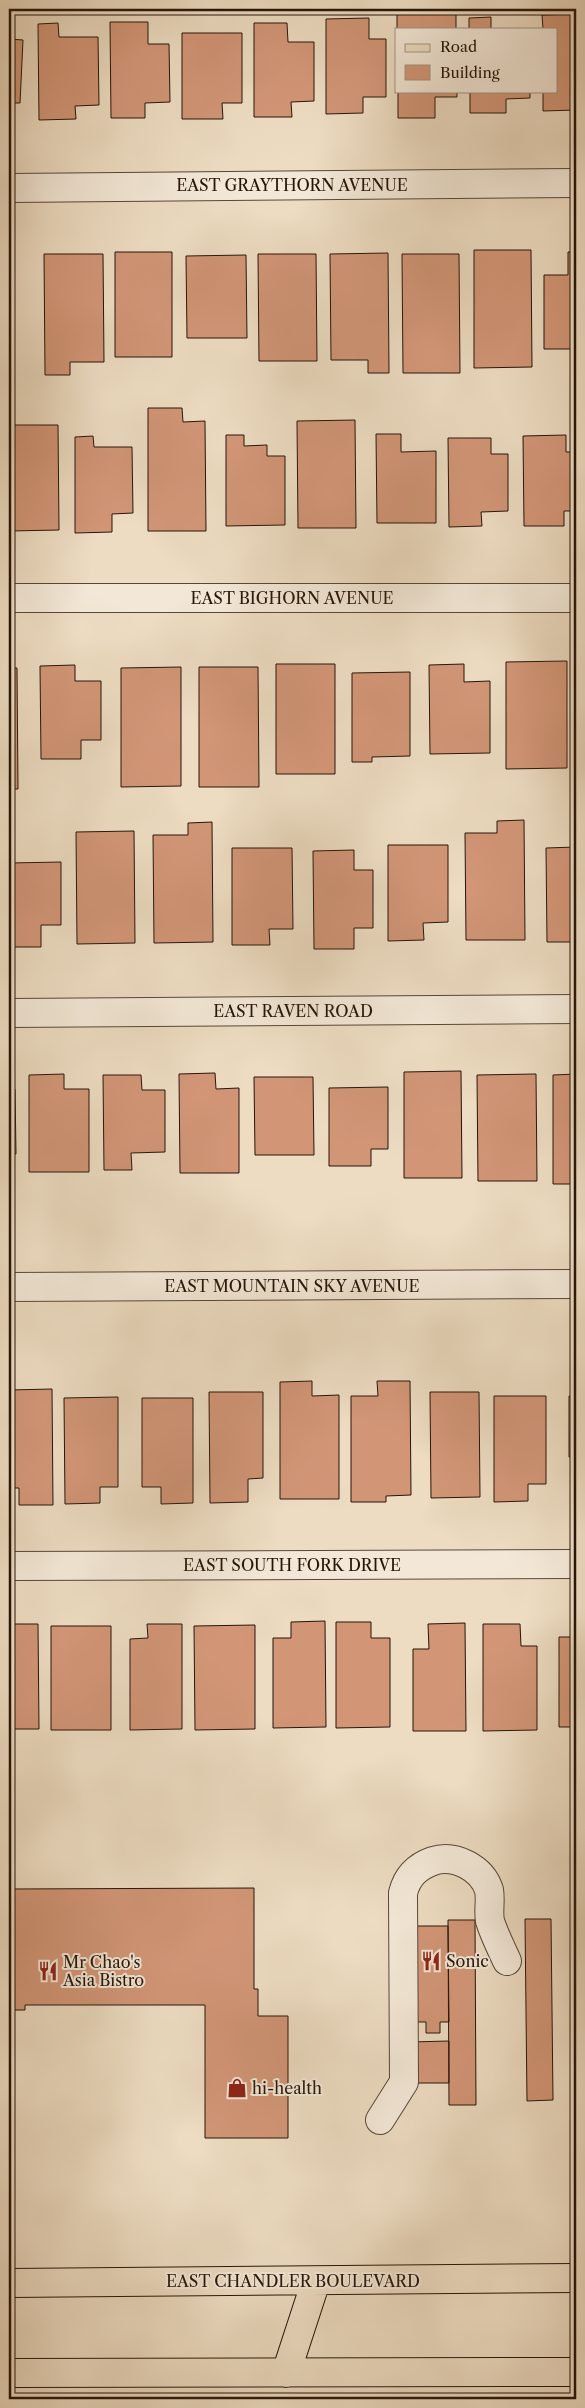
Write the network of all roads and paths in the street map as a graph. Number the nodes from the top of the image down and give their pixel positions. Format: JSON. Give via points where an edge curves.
{"nodes":[{"id":1,"x":576,"y":183,"type":"edge"},
{"id":2,"x":9,"y":188,"type":"edge"},
{"id":3,"x":9,"y":598,"type":"edge"},
{"id":4,"x":576,"y":598,"type":"edge"},
{"id":5,"x":576,"y":1009,"type":"edge"},
{"id":6,"x":9,"y":1013,"type":"edge"},
{"id":7,"x":576,"y":1284,"type":"edge"},
{"id":8,"x":9,"y":1287,"type":"edge"},
{"id":9,"x":576,"y":1564,"type":"edge"},
{"id":10,"x":9,"y":1566,"type":"edge"},
{"id":11,"x":506,"y":1960,"type":"dead end"},
{"id":12,"x":380,"y":2120,"type":"dead end"},
{"id":13,"x":576,"y":2278,"type":"edge"},
{"id":14,"x":316,"y":2280,"type":"junction"},
{"id":15,"x":9,"y":2283,"type":"edge"},
{"id":16,"x":286,"y":2372,"type":"junction"},
{"id":17,"x":576,"y":2372,"type":"edge"},
{"id":18,"x":9,"y":2373,"type":"edge"}],
"edges":[{"from":1,"to":2,"type":"street","name":"EAST GRAYTHORN AVENUE"},
{"from":3,"to":4,"type":"street","name":"EAST BIGHORN AVENUE"},
{"from":5,"to":6,"type":"street","name":"EAST RAVEN ROAD"},
{"from":7,"to":8,"type":"street","name":"EAST MOUNTAIN SKY AVENUE"},
{"from":9,"to":10,"type":"street","name":"EAST SOUTH FORK DRIVE"},
{"from":11,"to":12,"type":"street","via":[[490,1920],[489,1891],[482,1875],[468,1864],[444,1860],[422,1866],[412,1874],[403,1893],[404,2082]]},
{"from":13,"to":14,"type":"main road","name":"EAST CHANDLER BOULEVARD"},
{"from":14,"to":15,"type":"main road","name":"EAST CHANDLER BOULEVARD"},
{"from":14,"to":16,"type":"main road"},
{"from":16,"to":17,"type":"main road"},
{"from":16,"to":18,"type":"main road"}]}
